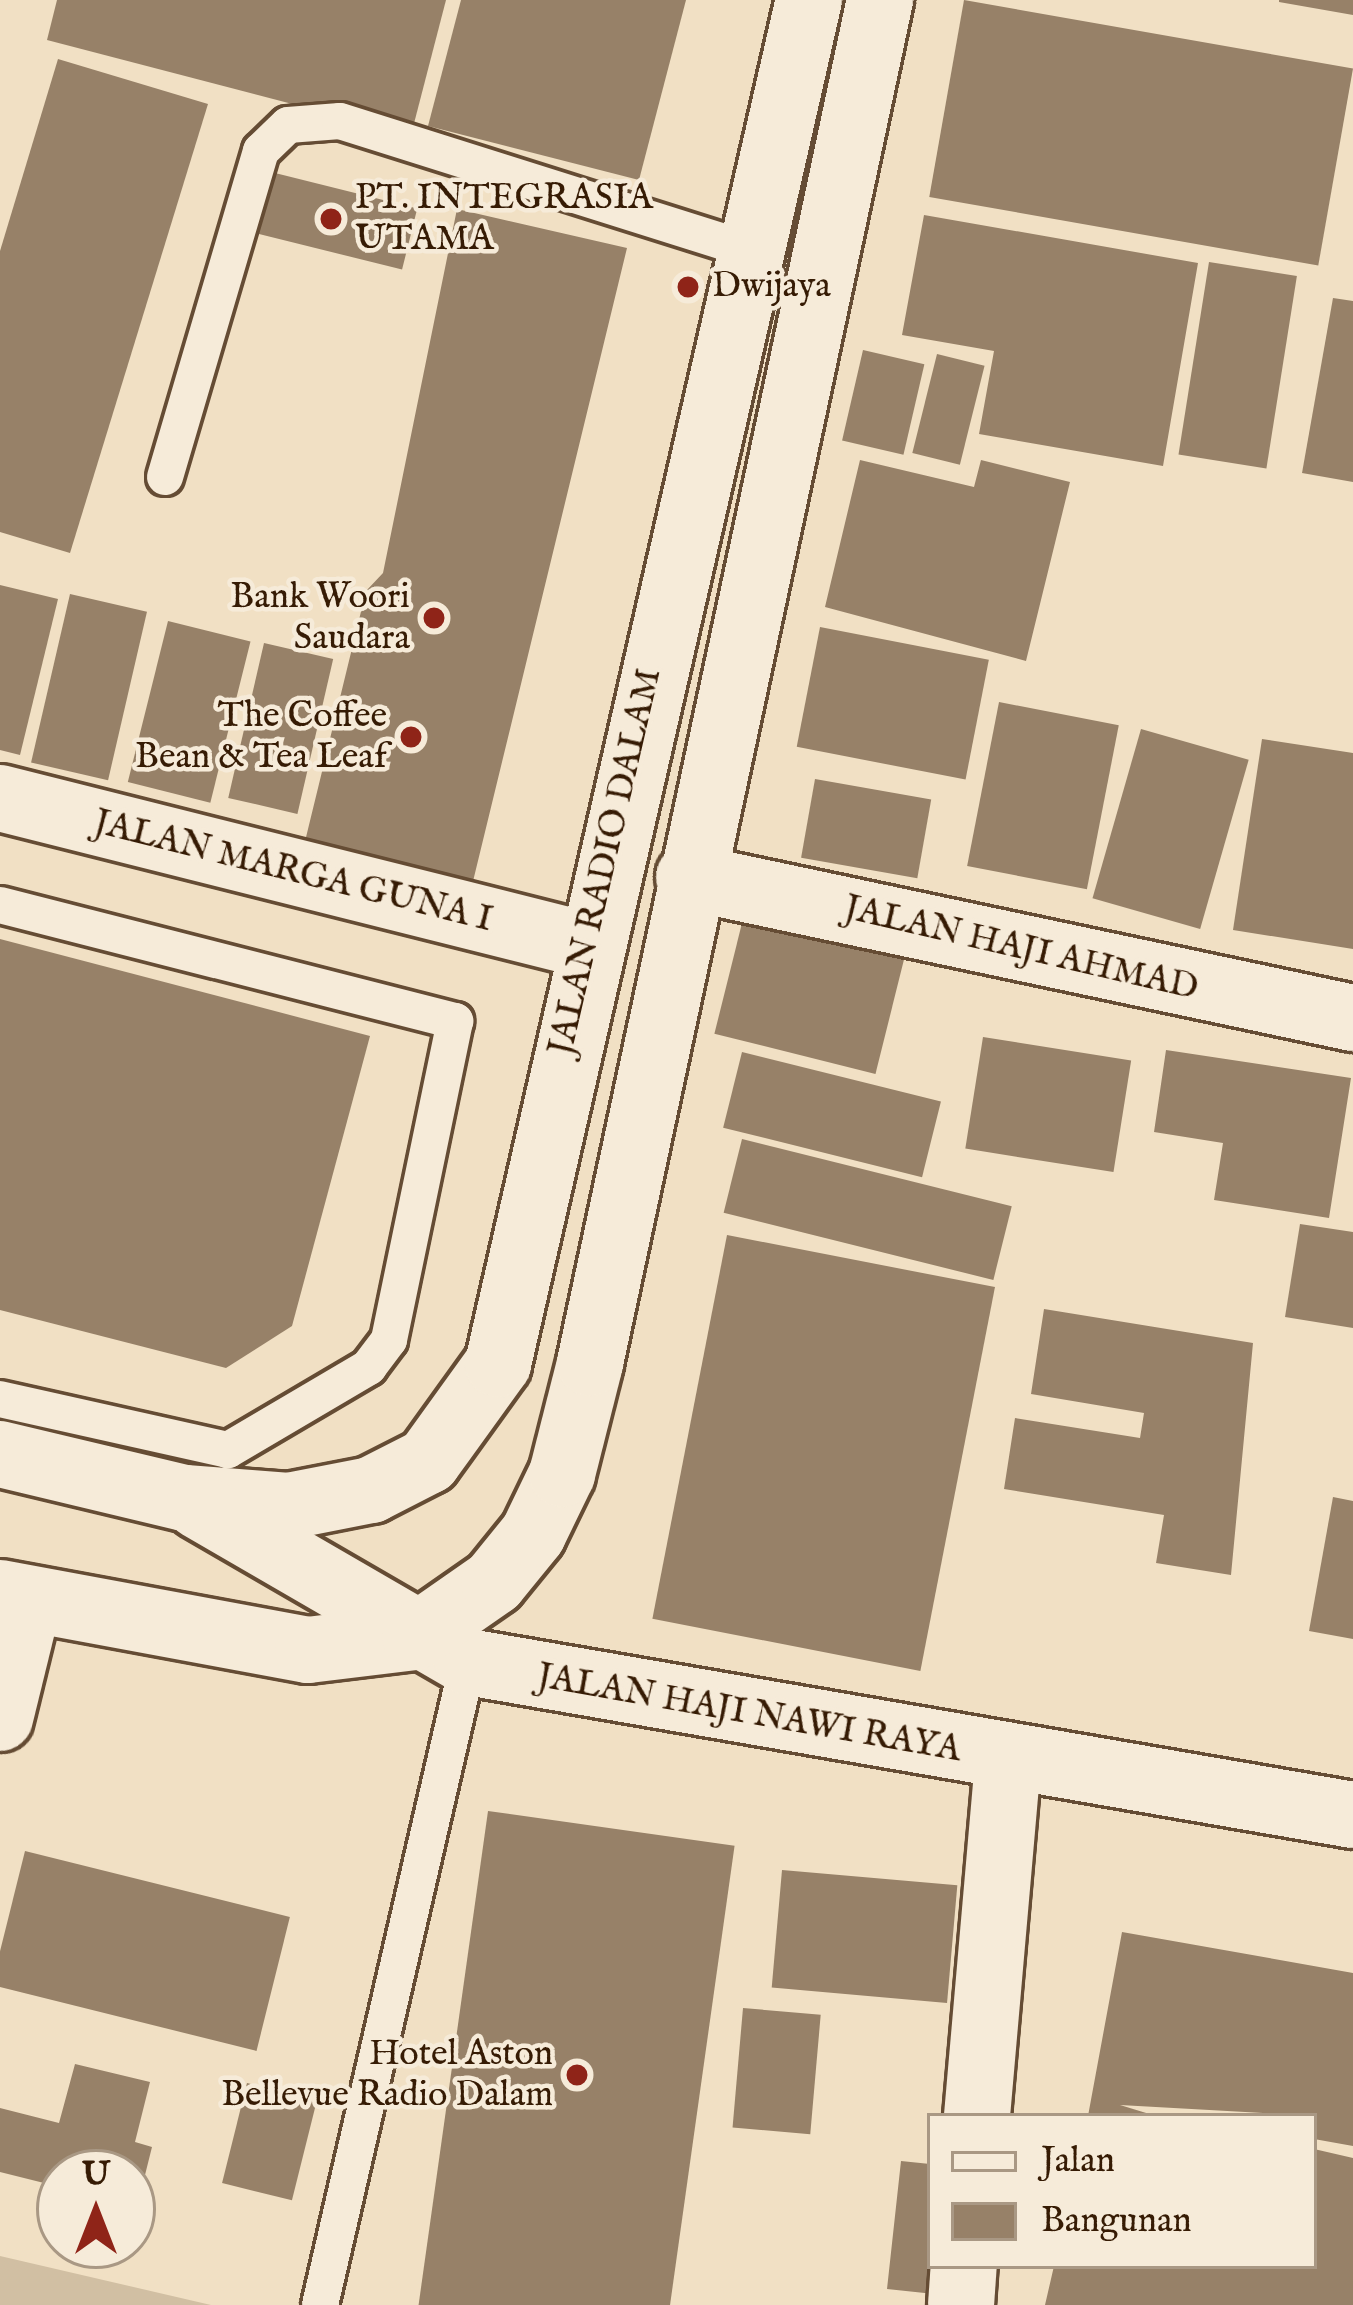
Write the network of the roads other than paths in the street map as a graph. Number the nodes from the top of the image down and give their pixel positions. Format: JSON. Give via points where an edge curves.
{"nodes":[{"id":1,"x":808,"y":0,"type":"edge"},
{"id":2,"x":880,"y":0,"type":"edge"},
{"id":3,"x":752,"y":251,"type":"junction"},
{"id":4,"x":165,"y":477,"type":"dead end"},
{"id":5,"x":0,"y":798,"type":"edge"},
{"id":6,"x":689,"y":877,"type":"junction"},
{"id":7,"x":0,"y":905,"type":"edge"},
{"id":8,"x":586,"y":945,"type":"junction"},
{"id":9,"x":1353,"y":1018,"type":"edge"},
{"id":10,"x":0,"y":1399,"type":"edge"},
{"id":11,"x":0,"y":1454,"type":"edge"},
{"id":12,"x":185,"y":1498,"type":"junction"},
{"id":13,"x":15,"y":1596,"type":"edge"},
{"id":14,"x":442,"y":1649,"type":"junction"},
{"id":15,"x":0,"y":1718,"type":"edge"},
{"id":16,"x":1008,"y":1762,"type":"junction"},
{"id":17,"x":1353,"y":1816,"type":"edge"},
{"id":18,"x":977,"y":2113,"type":"edge"},
{"id":19,"x":964,"y":2269,"type":"edge"},
{"id":20,"x":320,"y":2305,"type":"edge"},
{"id":21,"x":961,"y":2305,"type":"edge"}],
"edges":[{"from":1,"to":3,"type":"main road","name":"JALAN RADIO DALAM"},
{"from":2,"to":6,"type":"main road"},
{"from":3,"to":4,"type":"lane","via":[[340,121],[288,124],[261,152]]},
{"from":3,"to":8,"type":"main road","name":"JALAN RADIO DALAM"},
{"from":5,"to":8,"type":"main road","name":"JALAN MARGA GUNA I"},
{"from":6,"to":9,"type":"main road","name":"JALAN HAJI AHMAD"},
{"from":6,"to":14,"type":"main road","via":[[562,1474]]},
{"from":7,"to":10,"type":"lane","via":[[454,1021],[389,1340],[369,1366],[228,1450]]},
{"from":8,"to":12,"type":"main road","name":"JALAN RADIO DALAM","via":[[514,1324],[478,1399],[428,1461],[371,1490],[289,1506]]},
{"from":11,"to":12,"type":"main road"},
{"from":12,"to":14,"type":"main road","name":"JALAN HAJI NAWI RAYA"},
{"from":13,"to":14,"type":"main road","via":[[308,1650]]},
{"from":13,"to":15,"type":"main road"},
{"from":14,"to":16,"type":"main road","name":"JALAN HAJI NAWI RAYA"},
{"from":14,"to":20,"type":"lane"},
{"from":16,"to":17,"type":"main road","name":"JALAN HAJI NAWI RAYA"},
{"from":16,"to":18,"type":"main road"},
{"from":19,"to":21,"type":"main road"}]}
